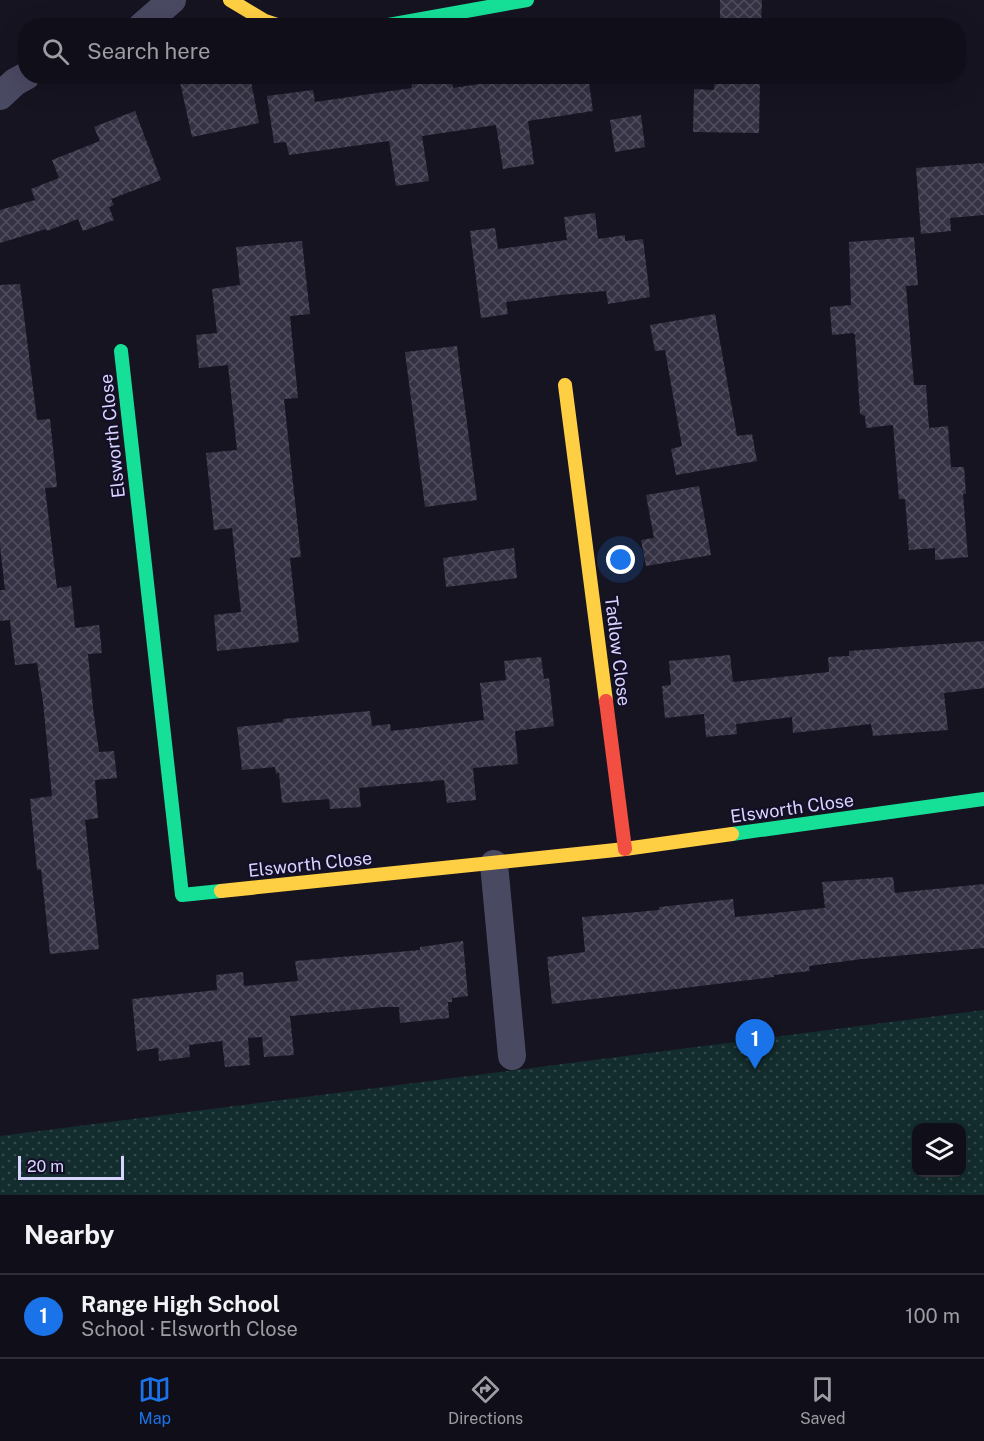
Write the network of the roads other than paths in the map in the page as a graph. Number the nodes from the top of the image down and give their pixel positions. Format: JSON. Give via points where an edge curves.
{"nodes":[{"id":1,"x":172,"y":0,"type":"edge"},
{"id":2,"x":230,"y":0,"type":"edge"},
{"id":3,"x":526,"y":0,"type":"edge"},
{"id":4,"x":497,"y":3,"type":"edge"},
{"id":5,"x":151,"y":18,"type":"edge"},
{"id":6,"x":260,"y":18,"type":"edge"},
{"id":7,"x":423,"y":18,"type":"edge"},
{"id":8,"x":18,"y":80,"type":"edge"},
{"id":9,"x":0,"y":96,"type":"edge"},
{"id":10,"x":121,"y":351,"type":"dead end"},
{"id":11,"x":565,"y":385,"type":"dead end"},
{"id":12,"x":984,"y":799,"type":"edge"},
{"id":13,"x":625,"y":849,"type":"junction"},
{"id":14,"x":494,"y":864,"type":"junction"},
{"id":15,"x":512,"y":1056,"type":"dead end"}],
"edges":[{"from":1,"to":5,"type":"street"},
{"from":2,"to":6,"type":"street"},
{"from":3,"to":4,"type":"street"},
{"from":4,"to":7,"type":"street"},
{"from":8,"to":9,"type":"street"},
{"from":10,"to":14,"type":"street","name":"Elsworth Close","via":[[182,895]]},
{"from":11,"to":13,"type":"street","name":"Tadlow Close"},
{"from":12,"to":13,"type":"street","name":"Elsworth Close"},
{"from":13,"to":14,"type":"street","name":"Elsworth Close"},
{"from":14,"to":15,"type":"street"}]}
